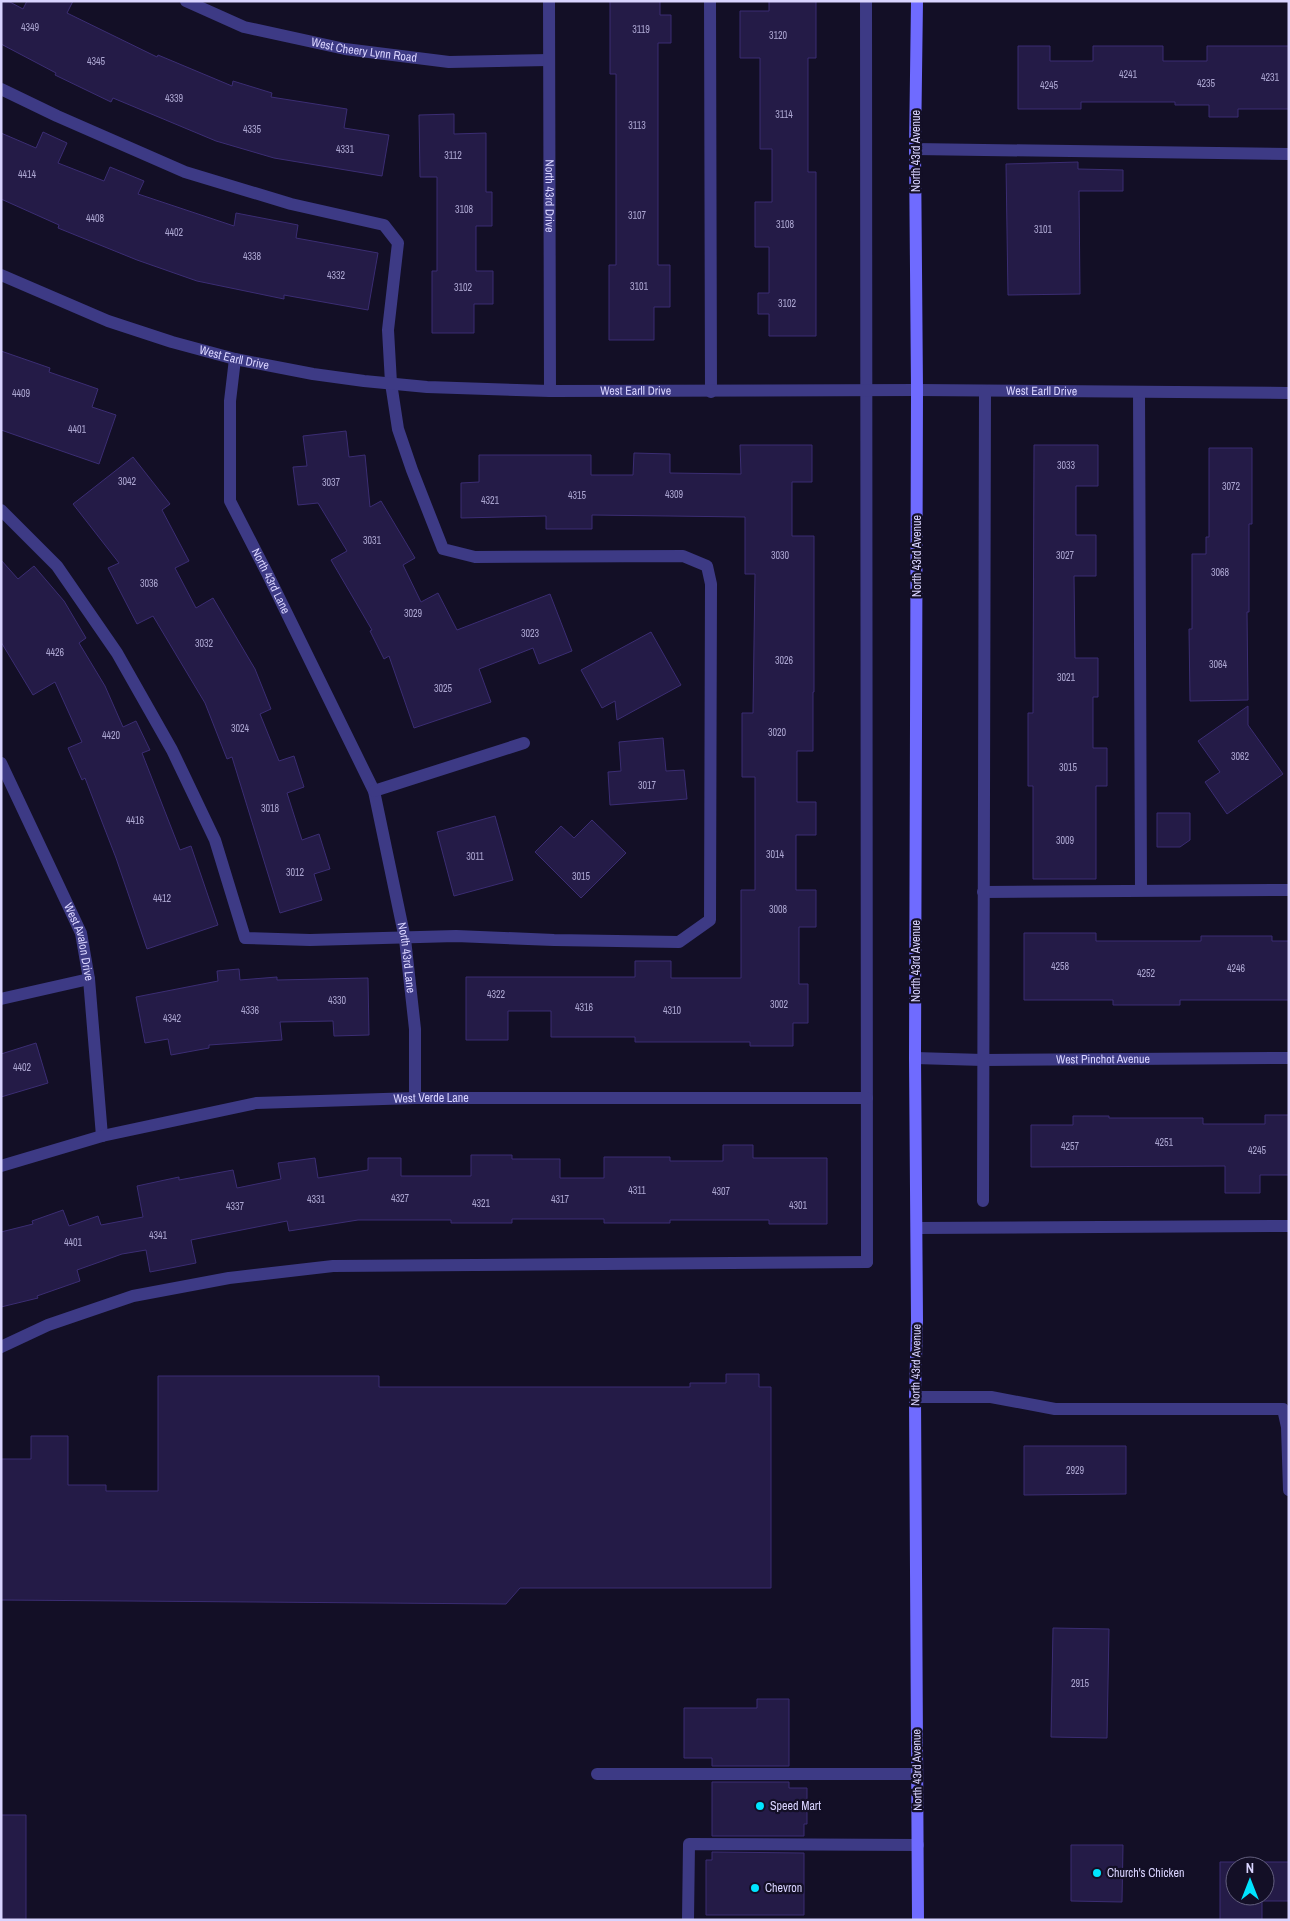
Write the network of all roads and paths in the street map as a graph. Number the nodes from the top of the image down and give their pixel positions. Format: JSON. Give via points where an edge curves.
{"nodes":[{"id":1,"x":186,"y":1,"type":"edge"},
{"id":2,"x":550,"y":1,"type":"edge"},
{"id":3,"x":710,"y":1,"type":"edge"},
{"id":4,"x":866,"y":1,"type":"edge"},
{"id":5,"x":917,"y":1,"type":"edge"},
{"id":6,"x":549,"y":60,"type":"junction"},
{"id":7,"x":1,"y":89,"type":"edge"},
{"id":8,"x":915,"y":149,"type":"junction"},
{"id":9,"x":1289,"y":154,"type":"edge"},
{"id":10,"x":1,"y":275,"type":"edge"},
{"id":11,"x":235,"y":359,"type":"junction"},
{"id":12,"x":392,"y":384,"type":"junction"},
{"id":13,"x":917,"y":390,"type":"junction"},
{"id":14,"x":550,"y":391,"type":"junction"},
{"id":15,"x":867,"y":391,"type":"junction"},
{"id":16,"x":985,"y":391,"type":"junction"},
{"id":17,"x":711,"y":392,"type":"junction"},
{"id":18,"x":1139,"y":392,"type":"junction"},
{"id":19,"x":1289,"y":393,"type":"edge"},
{"id":20,"x":1,"y":510,"type":"edge"},
{"id":21,"x":524,"y":743,"type":"dead end"},
{"id":22,"x":1,"y":762,"type":"edge"},
{"id":23,"x":374,"y":792,"type":"junction"},
{"id":24,"x":1289,"y":890,"type":"edge"},
{"id":25,"x":1141,"y":891,"type":"junction"},
{"id":26,"x":983,"y":892,"type":"junction"},
{"id":27,"x":405,"y":938,"type":"junction"},
{"id":28,"x":88,"y":979,"type":"junction"},
{"id":29,"x":1,"y":999,"type":"edge"},
{"id":30,"x":915,"y":1058,"type":"junction"},
{"id":31,"x":1289,"y":1058,"type":"edge"},
{"id":32,"x":983,"y":1060,"type":"junction"},
{"id":33,"x":415,"y":1098,"type":"junction"},
{"id":34,"x":867,"y":1098,"type":"junction"},
{"id":35,"x":102,"y":1136,"type":"junction"},
{"id":36,"x":1,"y":1166,"type":"edge"},
{"id":37,"x":982,"y":1201,"type":"dead end"},
{"id":38,"x":1289,"y":1226,"type":"edge"},
{"id":39,"x":917,"y":1228,"type":"junction"},
{"id":40,"x":1,"y":1347,"type":"edge"},
{"id":41,"x":915,"y":1397,"type":"junction"},
{"id":42,"x":1289,"y":1490,"type":"edge"},
{"id":43,"x":597,"y":1774,"type":"dead end"},
{"id":44,"x":917,"y":1774,"type":"junction"},
{"id":45,"x":918,"y":1845,"type":"junction"},
{"id":46,"x":688,"y":1920,"type":"edge"},
{"id":47,"x":918,"y":1920,"type":"edge"}],
"edges":[{"from":1,"to":6,"type":"street","name":"West Cheery Lynn Road","via":[[244,27],[345,49],[449,62]]},
{"from":2,"to":6,"type":"street","name":"North 43rd Drive"},
{"from":3,"to":17,"type":"street"},
{"from":4,"to":15,"type":"street"},
{"from":5,"to":8,"type":"main road","name":"North 43rd Avenue"},
{"from":6,"to":14,"type":"street","name":"North 43rd Drive"},
{"from":7,"to":12,"type":"street","via":[[185,172],[291,204],[384,225],[398,243],[388,330]]},
{"from":8,"to":9,"type":"street"},
{"from":8,"to":13,"type":"main road","name":"North 43rd Avenue"},
{"from":10,"to":11,"type":"street","name":"West Earll Drive","via":[[108,321]]},
{"from":11,"to":12,"type":"street","name":"West Earll Drive","via":[[313,374]]},
{"from":11,"to":23,"type":"street","name":"North 43rd Lane","via":[[230,401],[230,501]]},
{"from":12,"to":14,"type":"street","name":"West Earll Drive"},
{"from":12,"to":27,"type":"street","via":[[398,429],[443,550],[475,557],[683,556],[707,566],[710,584],[710,920],[679,942],[456,936]]},
{"from":13,"to":15,"type":"street","name":"West Earll Drive"},
{"from":13,"to":16,"type":"street","name":"West Earll Drive"},
{"from":13,"to":30,"type":"main road","name":"North 43rd Avenue"},
{"from":14,"to":17,"type":"street","name":"West Earll Drive"},
{"from":15,"to":17,"type":"street","name":"West Earll Drive"},
{"from":15,"to":34,"type":"street"},
{"from":16,"to":18,"type":"street","name":"West Earll Drive"},
{"from":16,"to":26,"type":"street"},
{"from":18,"to":19,"type":"street","name":"West Earll Drive"},
{"from":18,"to":25,"type":"street"},
{"from":20,"to":27,"type":"street","via":[[57,566],[117,653],[172,750],[215,840],[245,938]]},
{"from":21,"to":23,"type":"street"},
{"from":22,"to":28,"type":"street","name":"West Avalon Drive","via":[[81,933]]},
{"from":23,"to":27,"type":"street","name":"North 43rd Lane"},
{"from":24,"to":25,"type":"street"},
{"from":25,"to":26,"type":"street"},
{"from":26,"to":32,"type":"street"},
{"from":27,"to":33,"type":"street","name":"North 43rd Lane","via":[[415,1029]]},
{"from":28,"to":29,"type":"street"},
{"from":28,"to":35,"type":"street","name":"West Avalon Drive"},
{"from":30,"to":32,"type":"street","name":"West Pinchot Avenue"},
{"from":30,"to":39,"type":"main road","name":"North 43rd Avenue"},
{"from":31,"to":32,"type":"street","name":"West Pinchot Avenue"},
{"from":32,"to":37,"type":"street"},
{"from":33,"to":34,"type":"street","name":"West Verde Lane"},
{"from":33,"to":35,"type":"street","name":"West Verde Lane","via":[[256,1103]]},
{"from":34,"to":40,"type":"street","via":[[867,1262],[334,1266],[229,1278],[133,1296],[48,1325]]},
{"from":35,"to":36,"type":"street","name":"West Verde Lane"},
{"from":38,"to":39,"type":"street"},
{"from":39,"to":41,"type":"main road","name":"North 43rd Avenue"},
{"from":41,"to":42,"type":"street","via":[[991,1397],[1055,1409],[1284,1409]]},
{"from":41,"to":44,"type":"main road","name":"North 43rd Avenue"},
{"from":43,"to":44,"type":"street"},
{"from":44,"to":45,"type":"main road","name":"North 43rd Avenue"},
{"from":45,"to":46,"type":"street","via":[[688,1844]]},
{"from":45,"to":47,"type":"main road","name":"North 43rd Avenue"}]}
